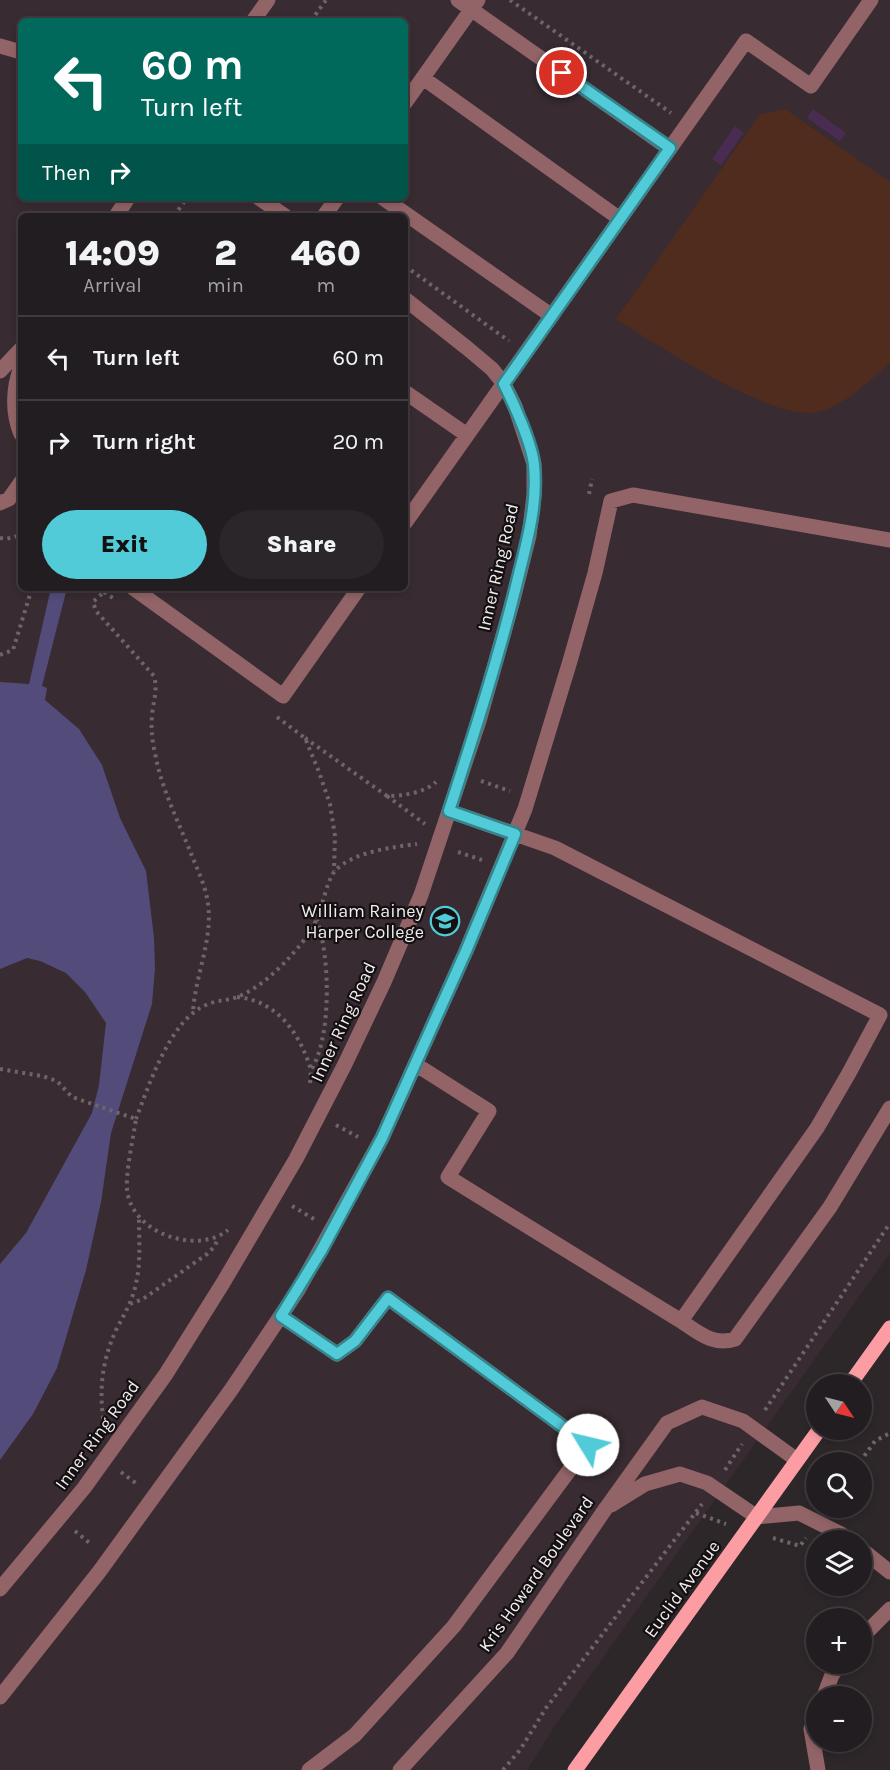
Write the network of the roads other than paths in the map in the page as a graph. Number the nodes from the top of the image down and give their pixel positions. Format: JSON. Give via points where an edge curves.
{"nodes":[{"id":1,"x":268,"y":0,"type":"edge"},
{"id":2,"x":458,"y":0,"type":"edge"},
{"id":3,"x":871,"y":0,"type":"edge"},
{"id":4,"x":475,"y":5,"type":"edge"},
{"id":5,"x":255,"y":18,"type":"edge"},
{"id":6,"x":0,"y":46,"type":"edge"},
{"id":7,"x":18,"y":51,"type":"edge"},
{"id":8,"x":423,"y":78,"type":"junction"},
{"id":9,"x":408,"y":99,"type":"edge"},
{"id":10,"x":670,"y":148,"type":"junction"},
{"id":11,"x":263,"y":201,"type":"edge"},
{"id":12,"x":387,"y":201,"type":"edge"},
{"id":13,"x":281,"y":213,"type":"edge"},
{"id":14,"x":404,"y":213,"type":"edge"},
{"id":15,"x":408,"y":215,"type":"edge"},
{"id":16,"x":620,"y":219,"type":"junction"},
{"id":17,"x":408,"y":301,"type":"edge"},
{"id":18,"x":552,"y":316,"type":"junction"},
{"id":19,"x":18,"y":352,"type":"edge"},
{"id":20,"x":0,"y":371,"type":"edge"},
{"id":21,"x":18,"y":375,"type":"edge"},
{"id":22,"x":504,"y":384,"type":"junction"},
{"id":23,"x":408,"y":394,"type":"edge"},
{"id":24,"x":18,"y":427,"type":"edge"},
{"id":25,"x":467,"y":435,"type":"junction"},
{"id":26,"x":18,"y":486,"type":"edge"},
{"id":27,"x":0,"y":503,"type":"edge"},
{"id":28,"x":408,"y":519,"type":"edge"},
{"id":29,"x":890,"y":540,"type":"edge"},
{"id":30,"x":137,"y":591,"type":"edge"},
{"id":31,"x":357,"y":591,"type":"edge"},
{"id":32,"x":449,"y":811,"type":"junction"},
{"id":33,"x":515,"y":834,"type":"junction"},
{"id":34,"x":415,"y":1064,"type":"junction"},
{"id":35,"x":890,"y":1108,"type":"edge"},
{"id":36,"x":281,"y":1316,"type":"junction"},
{"id":37,"x":681,"y":1322,"type":"junction"},
{"id":38,"x":890,"y":1328,"type":"edge"},
{"id":39,"x":857,"y":1374,"type":"edge"},
{"id":40,"x":812,"y":1440,"type":"edge"},
{"id":41,"x":797,"y":1460,"type":"junction"},
{"id":42,"x":606,"y":1508,"type":"junction"},
{"id":43,"x":757,"y":1517,"type":"junction"},
{"id":44,"x":834,"y":1530,"type":"edge"},
{"id":45,"x":872,"y":1558,"type":"edge"},
{"id":46,"x":890,"y":1572,"type":"edge"},
{"id":47,"x":0,"y":1589,"type":"edge"},
{"id":48,"x":890,"y":1609,"type":"edge"},
{"id":49,"x":872,"y":1627,"type":"edge"},
{"id":50,"x":0,"y":1697,"type":"edge"},
{"id":51,"x":815,"y":1752,"type":"edge"},
{"id":52,"x":309,"y":1770,"type":"edge"},
{"id":53,"x":400,"y":1770,"type":"edge"},
{"id":54,"x":575,"y":1770,"type":"edge"},
{"id":55,"x":818,"y":1770,"type":"edge"}],
"edges":[{"from":1,"to":5,"type":"lane"},
{"from":2,"to":4,"type":"lane"},
{"from":3,"to":10,"type":"lane","via":[[811,86],[746,41]]},
{"from":4,"to":8,"type":"lane"},
{"from":4,"to":10,"type":"lane"},
{"from":6,"to":7,"type":"lane"},
{"from":8,"to":9,"type":"lane"},
{"from":8,"to":16,"type":"lane"},
{"from":10,"to":16,"type":"lane"},
{"from":11,"to":13,"type":"lane"},
{"from":12,"to":14,"type":"lane"},
{"from":15,"to":18,"type":"lane"},
{"from":16,"to":18,"type":"lane"},
{"from":17,"to":22,"type":"lane","name":"Inner Ring Road","via":[[492,369]]},
{"from":18,"to":22,"type":"lane"},
{"from":19,"to":20,"type":"lane"},
{"from":21,"to":24,"type":"lane"},
{"from":22,"to":25,"type":"lane"},
{"from":22,"to":32,"type":"lane","name":"Inner Ring Road","via":[[534,464],[529,536],[479,721]]},
{"from":23,"to":25,"type":"lane"},
{"from":25,"to":28,"type":"lane"},
{"from":26,"to":27,"type":"lane","via":[[9,499]]},
{"from":29,"to":33,"type":"lane","via":[[633,495],[611,501],[570,661]]},
{"from":30,"to":31,"type":"lane","via":[[283,696]]},
{"from":32,"to":33,"type":"lane"},
{"from":32,"to":47,"type":"lane","name":"Inner Ring Road","via":[[421,895],[384,982],[320,1115],[224,1283],[105,1460]]},
{"from":33,"to":34,"type":"lane"},
{"from":33,"to":37,"type":"lane","via":[[555,848],[880,1015],[817,1128]]},
{"from":34,"to":36,"type":"lane","via":[[382,1138]]},
{"from":34,"to":37,"type":"lane","via":[[489,1111],[448,1177]]},
{"from":35,"to":37,"type":"lane","via":[[830,1207],[735,1339],[708,1340]]},
{"from":36,"to":50,"type":"lane","via":[[134,1525]]},
{"from":36,"to":52,"type":"lane","via":[[337,1354],[355,1341],[388,1298],[588,1445],[454,1626],[356,1735]]},
{"from":38,"to":39,"type":"main road"},
{"from":40,"to":41,"type":"main road","name":"Euclid Avenue"},
{"from":41,"to":42,"type":"lane","name":"Kris Howard Boulevard","via":[[743,1421],[702,1407],[667,1423]]},
{"from":41,"to":43,"type":"main road","name":"Euclid Avenue"},
{"from":42,"to":43,"type":"lane","via":[[645,1484],[680,1474],[707,1483]]},
{"from":42,"to":53,"type":"lane","name":"Kris Howard Boulevard","via":[[507,1653]]},
{"from":43,"to":44,"type":"lane","via":[[799,1513]]},
{"from":43,"to":54,"type":"main road","name":"Euclid Avenue"},
{"from":45,"to":46,"type":"lane"},
{"from":48,"to":49,"type":"lane"},
{"from":51,"to":55,"type":"lane"}]}
